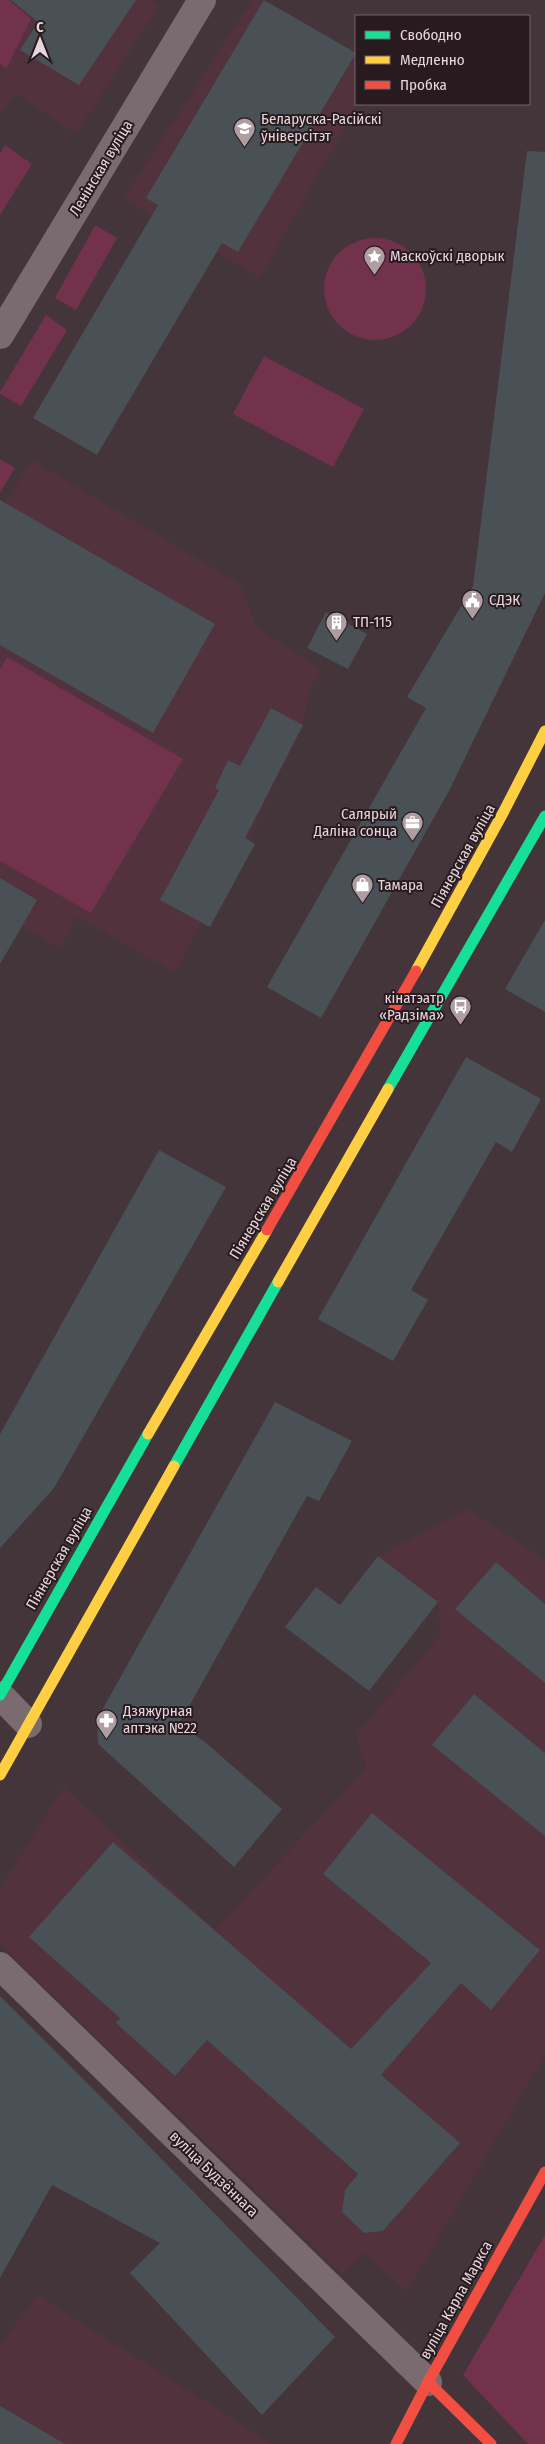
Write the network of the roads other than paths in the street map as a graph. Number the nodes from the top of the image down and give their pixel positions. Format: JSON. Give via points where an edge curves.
{"nodes":[{"id":1,"x":202,"y":0,"type":"edge"},
{"id":2,"x":0,"y":335,"type":"edge"},
{"id":3,"x":545,"y":732,"type":"edge"},
{"id":4,"x":545,"y":816,"type":"edge"},
{"id":5,"x":0,"y":1695,"type":"edge"},
{"id":6,"x":28,"y":1724,"type":"junction"},
{"id":7,"x":0,"y":1775,"type":"edge"},
{"id":8,"x":0,"y":1966,"type":"edge"},
{"id":9,"x":545,"y":2172,"type":"edge"},
{"id":10,"x":428,"y":2382,"type":"junction"},
{"id":11,"x":396,"y":2444,"type":"edge"},
{"id":12,"x":491,"y":2444,"type":"edge"}],
"edges":[{"from":1,"to":2,"type":"street","name":"Ленінская вуліца"},
{"from":3,"to":5,"type":"main road","name":"Піянерская вуліца","via":[[512,799],[356,1079],[212,1322]]},
{"from":4,"to":6,"type":"main road"},
{"from":5,"to":6,"type":"street"},
{"from":6,"to":7,"type":"main road"},
{"from":8,"to":10,"type":"street","name":"вуліца Будзённага"},
{"from":9,"to":10,"type":"main road","name":"вуліца Карла Маркса"},
{"from":10,"to":11,"type":"main road","name":"вуліца Карла Маркса"},
{"from":10,"to":12,"type":"main road"}]}
